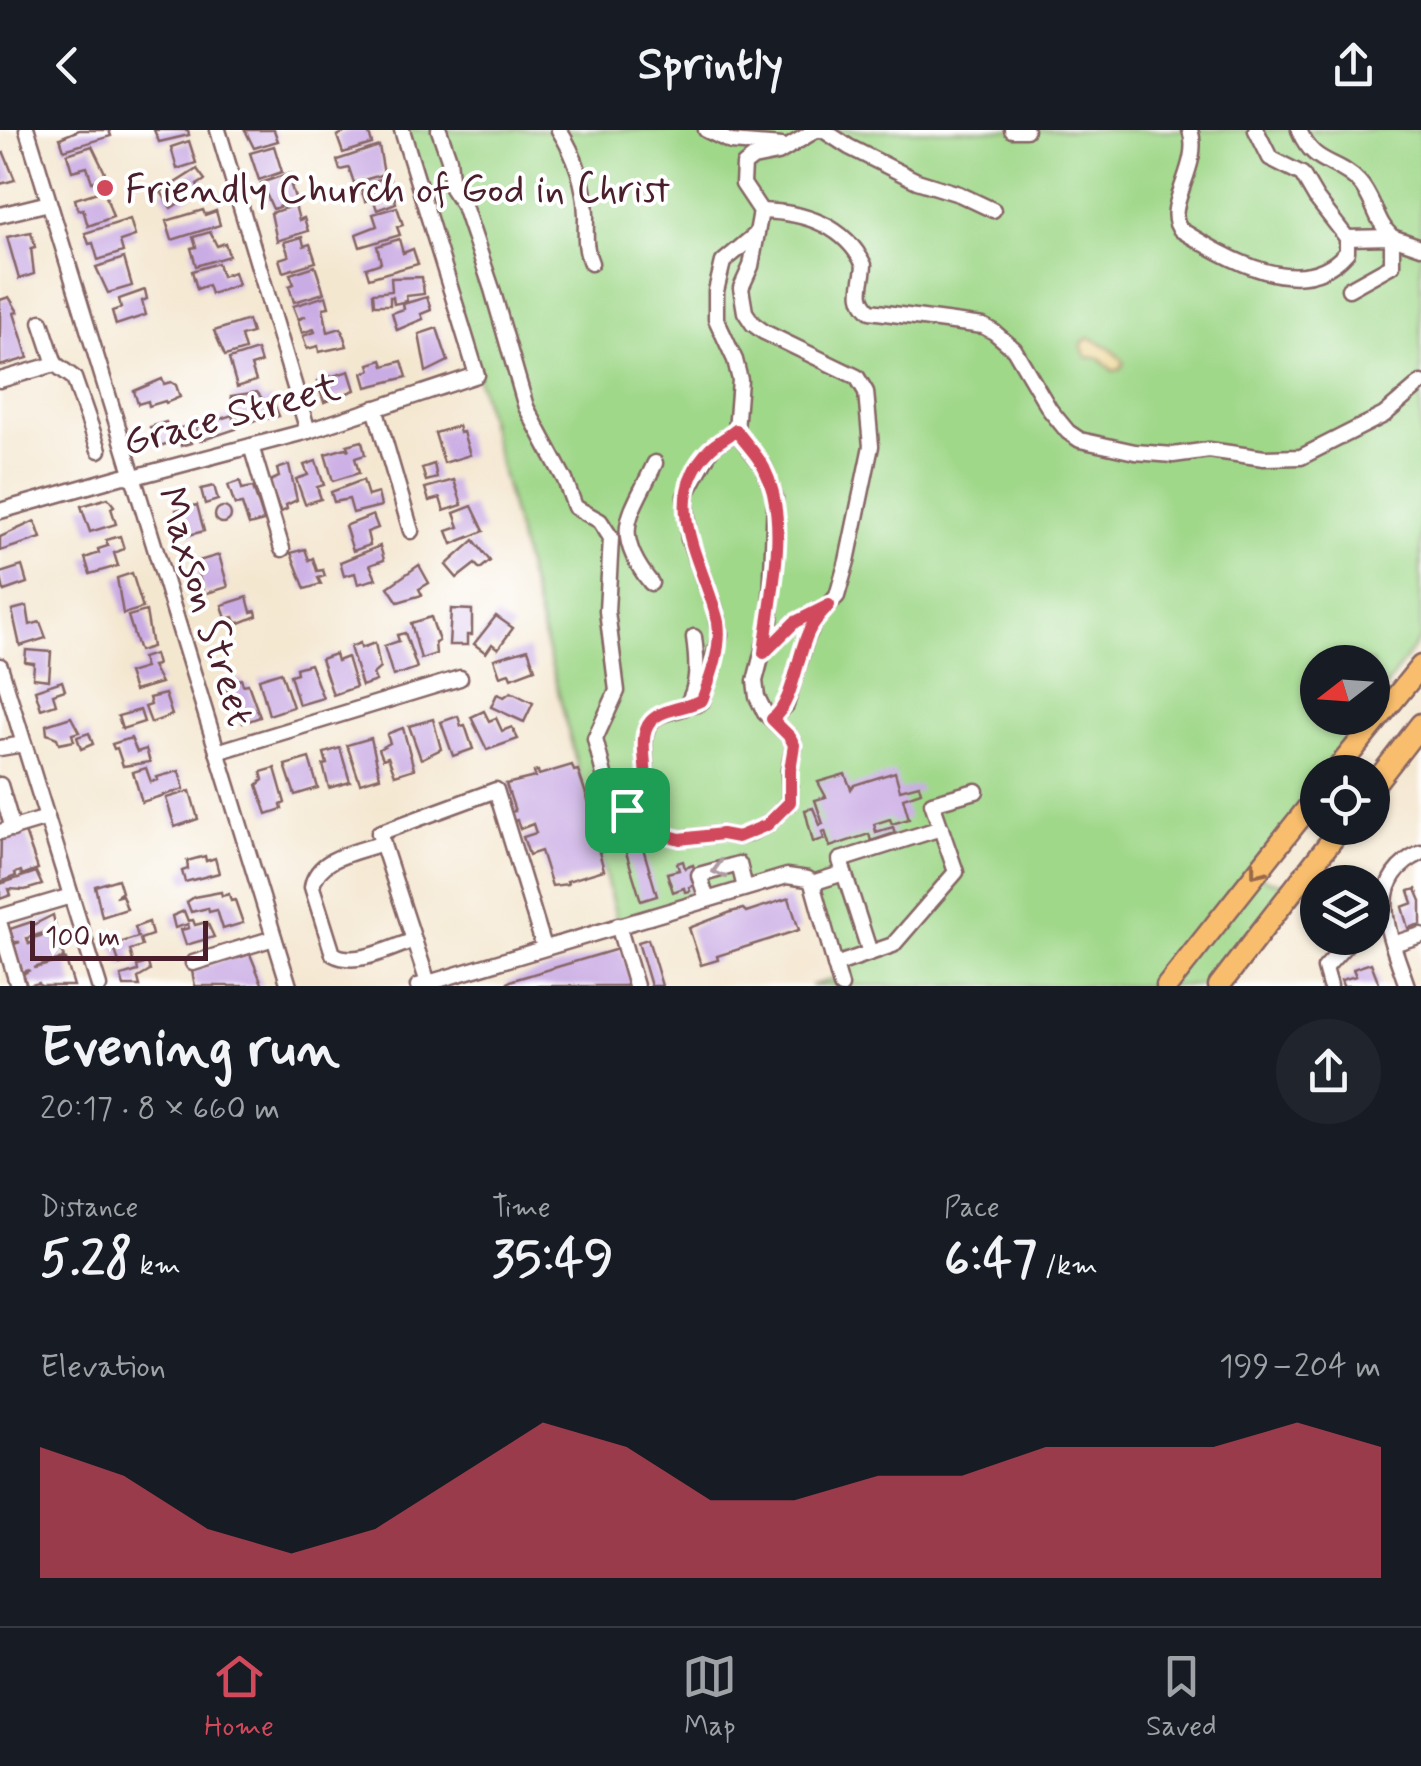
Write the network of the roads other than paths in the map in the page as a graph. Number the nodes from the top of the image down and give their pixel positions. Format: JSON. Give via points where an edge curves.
{"nodes":[{"id":1,"x":27,"y":130,"type":"edge"},
{"id":2,"x":218,"y":130,"type":"edge"},
{"id":3,"x":402,"y":130,"type":"edge"},
{"id":4,"x":439,"y":130,"type":"edge"},
{"id":5,"x":560,"y":130,"type":"edge"},
{"id":6,"x":706,"y":130,"type":"edge"},
{"id":7,"x":1012,"y":130,"type":"edge"},
{"id":8,"x":1026,"y":130,"type":"edge"},
{"id":9,"x":1190,"y":130,"type":"edge"},
{"id":10,"x":1256,"y":130,"type":"edge"},
{"id":11,"x":1299,"y":130,"type":"edge"},
{"id":12,"x":811,"y":132,"type":"edge"},
{"id":13,"x":49,"y":202,"type":"junction"},
{"id":14,"x":993,"y":210,"type":"dead end"},
{"id":15,"x":761,"y":211,"type":"junction"},
{"id":16,"x":0,"y":216,"type":"edge"},
{"id":17,"x":755,"y":236,"type":"junction"},
{"id":18,"x":1392,"y":237,"type":"junction"},
{"id":19,"x":1347,"y":238,"type":"junction"},
{"id":20,"x":1421,"y":247,"type":"edge"},
{"id":21,"x":591,"y":264,"type":"dead end"},
{"id":22,"x":1349,"y":289,"type":"dead end"},
{"id":23,"x":40,"y":322,"type":"dead end"},
{"id":24,"x":55,"y":364,"type":"junction"},
{"id":25,"x":0,"y":380,"type":"edge"},
{"id":26,"x":1421,"y":383,"type":"edge"},
{"id":27,"x":108,"y":390,"type":"junction"},
{"id":28,"x":82,"y":397,"type":"junction"},
{"id":29,"x":374,"y":408,"type":"junction"},
{"id":30,"x":736,"y":430,"type":"junction"},
{"id":31,"x":308,"y":431,"type":"junction"},
{"id":32,"x":251,"y":446,"type":"junction"},
{"id":33,"x":99,"y":450,"type":"dead end"},
{"id":34,"x":655,"y":463,"type":"dead end"},
{"id":35,"x":134,"y":477,"type":"junction"},
{"id":36,"x":0,"y":511,"type":"edge"},
{"id":37,"x":411,"y":531,"type":"dead end"},
{"id":38,"x":282,"y":549,"type":"dead end"},
{"id":39,"x":651,"y":583,"type":"dead end"},
{"id":40,"x":829,"y":605,"type":"junction"},
{"id":41,"x":694,"y":637,"type":"dead end"},
{"id":42,"x":764,"y":653,"type":"junction"},
{"id":43,"x":0,"y":666,"type":"edge"},
{"id":44,"x":1421,"y":666,"type":"edge"},
{"id":45,"x":460,"y":678,"type":"dead end"},
{"id":46,"x":689,"y":704,"type":"junction"},
{"id":47,"x":772,"y":719,"type":"junction"},
{"id":48,"x":1421,"y":724,"type":"edge"},
{"id":49,"x":24,"y":744,"type":"junction"},
{"id":50,"x":0,"y":748,"type":"edge"},
{"id":51,"x":217,"y":752,"type":"junction"},
{"id":52,"x":1349,"y":755,"type":"edge"},
{"id":53,"x":1390,"y":764,"type":"edge"},
{"id":54,"x":0,"y":785,"type":"edge"},
{"id":55,"x":976,"y":790,"type":"dead end"},
{"id":56,"x":640,"y":800,"type":"junction"},
{"id":57,"x":627,"y":810,"type":"junction"},
{"id":58,"x":1300,"y":817,"type":"edge"},
{"id":59,"x":47,"y":818,"type":"junction"},
{"id":60,"x":648,"y":823,"type":"junction"},
{"id":61,"x":941,"y":828,"type":"junction"},
{"id":62,"x":6,"y":830,"type":"edge"},
{"id":63,"x":382,"y":843,"type":"junction"},
{"id":64,"x":1328,"y":845,"type":"edge"},
{"id":65,"x":1421,"y":853,"type":"edge"},
{"id":66,"x":844,"y":873,"type":"junction"},
{"id":67,"x":1390,"y":879,"type":"edge"},
{"id":68,"x":812,"y":883,"type":"junction"},
{"id":69,"x":745,"y":888,"type":"junction"},
{"id":70,"x":71,"y":896,"type":"junction"},
{"id":71,"x":707,"y":899,"type":"junction"},
{"id":72,"x":0,"y":917,"type":"edge"},
{"id":73,"x":0,"y":925,"type":"edge"},
{"id":74,"x":618,"y":925,"type":"junction"},
{"id":75,"x":1421,"y":934,"type":"edge"},
{"id":76,"x":274,"y":938,"type":"junction"},
{"id":77,"x":1390,"y":938,"type":"edge"},
{"id":78,"x":414,"y":940,"type":"junction"},
{"id":79,"x":1393,"y":944,"type":"junction"},
{"id":80,"x":544,"y":948,"type":"junction"},
{"id":81,"x":870,"y":954,"type":"junction"},
{"id":82,"x":1337,"y":955,"type":"edge"},
{"id":83,"x":192,"y":963,"type":"dead end"},
{"id":84,"x":835,"y":965,"type":"junction"},
{"id":85,"x":423,"y":984,"type":"edge"},
{"id":86,"x":17,"y":986,"type":"edge"},
{"id":87,"x":99,"y":986,"type":"edge"},
{"id":88,"x":289,"y":986,"type":"edge"},
{"id":89,"x":636,"y":986,"type":"edge"},
{"id":90,"x":842,"y":986,"type":"edge"},
{"id":91,"x":1167,"y":986,"type":"edge"},
{"id":92,"x":1219,"y":986,"type":"edge"},
{"id":93,"x":1330,"y":986,"type":"edge"},
{"id":94,"x":1406,"y":986,"type":"edge"}],
"edges":[{"from":1,"to":13,"type":"street","name":"Maxson Street"},
{"from":2,"to":31,"type":"street"},
{"from":3,"to":29,"type":"street","name":"Grace Street","via":[[478,376]]},
{"from":4,"to":57,"type":"street","via":[[526,407],[575,508],[600,521],[611,538],[607,611],[617,691],[597,728],[595,747],[610,795]]},
{"from":5,"to":21,"type":"street","via":[[577,166]]},
{"from":6,"to":12,"type":"street","via":[[731,142],[778,146]]},
{"from":7,"to":8,"type":"street"},
{"from":9,"to":19,"type":"street","via":[[1194,146],[1174,210],[1181,230],[1252,267],[1284,275],[1332,266],[1347,252]]},
{"from":10,"to":19,"type":"street","via":[[1270,158],[1302,174]]},
{"from":11,"to":18,"type":"street","via":[[1312,154],[1360,184]]},
{"from":12,"to":14,"type":"street","via":[[823,130],[917,181]]},
{"from":12,"to":15,"type":"street","via":[[744,166],[743,184]]},
{"from":13,"to":16,"type":"street"},
{"from":13,"to":27,"type":"street","name":"Maxson Street"},
{"from":15,"to":17,"type":"street"},
{"from":15,"to":26,"type":"street","via":[[838,231],[864,266],[859,292],[870,311],[983,326],[1007,341],[1058,422],[1080,440],[1159,454],[1209,450],[1301,457],[1384,414]]},
{"from":17,"to":30,"type":"street","via":[[722,262],[716,291],[716,319],[740,380]]},
{"from":17,"to":40,"type":"street","via":[[741,288],[752,324],[851,373],[866,392],[870,454],[847,561]]},
{"from":18,"to":19,"type":"street"},
{"from":18,"to":20,"type":"street"},
{"from":18,"to":22,"type":"street","via":[[1392,265]]},
{"from":23,"to":24,"type":"street"},
{"from":24,"to":25,"type":"street"},
{"from":24,"to":28,"type":"street","via":[[74,378]]},
{"from":27,"to":28,"type":"street"},
{"from":27,"to":35,"type":"street","name":"Maxson Street"},
{"from":28,"to":33,"type":"street"},
{"from":29,"to":31,"type":"street","name":"Grace Street"},
{"from":29,"to":37,"type":"street"},
{"from":30,"to":42,"type":"street","via":[[764,467],[775,498],[774,590]]},
{"from":30,"to":46,"type":"street","via":[[704,457],[685,496],[689,539],[720,635],[702,700]]},
{"from":31,"to":32,"type":"street","name":"Grace Street"},
{"from":32,"to":35,"type":"street","name":"Grace Street"},
{"from":32,"to":38,"type":"street"},
{"from":34,"to":39,"type":"street","via":[[626,524],[634,556]]},
{"from":35,"to":36,"type":"street","name":"Grace Street"},
{"from":35,"to":51,"type":"street","name":"Maxson Street"},
{"from":40,"to":42,"type":"street","via":[[795,622]]},
{"from":40,"to":47,"type":"street","via":[[810,630],[786,705]]},
{"from":41,"to":46,"type":"street"},
{"from":42,"to":47,"type":"street","via":[[756,692]]},
{"from":43,"to":49,"type":"street"},
{"from":44,"to":52,"type":"highway"},
{"from":45,"to":51,"type":"street"},
{"from":46,"to":56,"type":"street","via":[[661,714],[645,730]]},
{"from":47,"to":60,"type":"street","via":[[794,745],[790,802],[779,816],[738,837],[673,838]]},
{"from":48,"to":53,"type":"highway"},
{"from":49,"to":50,"type":"street"},
{"from":49,"to":59,"type":"street"},
{"from":51,"to":76,"type":"street","name":"Maxson Street"},
{"from":54,"to":62,"type":"street"},
{"from":55,"to":61,"type":"street","via":[[932,803]]},
{"from":56,"to":57,"type":"street"},
{"from":56,"to":60,"type":"street"},
{"from":57,"to":60,"type":"street"},
{"from":58,"to":91,"type":"highway","one_way":true},
{"from":59,"to":62,"type":"street"},
{"from":59,"to":70,"type":"street"},
{"from":61,"to":66,"type":"street","via":[[840,860]]},
{"from":61,"to":81,"type":"street","via":[[956,872],[893,946]]},
{"from":63,"to":78,"type":"street"},
{"from":63,"to":78,"type":"street","via":[[320,866],[314,877],[333,954],[357,958]]},
{"from":63,"to":80,"type":"street","via":[[379,833],[496,790]]},
{"from":64,"to":92,"type":"highway"},
{"from":65,"to":67,"type":"street"},
{"from":66,"to":68,"type":"street"},
{"from":66,"to":81,"type":"street"},
{"from":68,"to":69,"type":"street","via":[[786,876]]},
{"from":68,"to":84,"type":"street"},
{"from":69,"to":71,"type":"street"},
{"from":69,"to":71,"type":"street","one_way":true,"via":[[738,864],[699,875]]},
{"from":70,"to":72,"type":"street"},
{"from":70,"to":87,"type":"street"},
{"from":71,"to":74,"type":"street"},
{"from":73,"to":86,"type":"street"},
{"from":74,"to":80,"type":"street"},
{"from":74,"to":89,"type":"street"},
{"from":75,"to":79,"type":"street"},
{"from":76,"to":83,"type":"street"},
{"from":76,"to":88,"type":"street","name":"Maxson Street"},
{"from":77,"to":79,"type":"street"},
{"from":78,"to":85,"type":"street"},
{"from":79,"to":94,"type":"street"},
{"from":80,"to":85,"type":"street"},
{"from":81,"to":84,"type":"street"},
{"from":82,"to":93,"type":"street","via":[[1326,968]]},
{"from":84,"to":90,"type":"street"}]}
